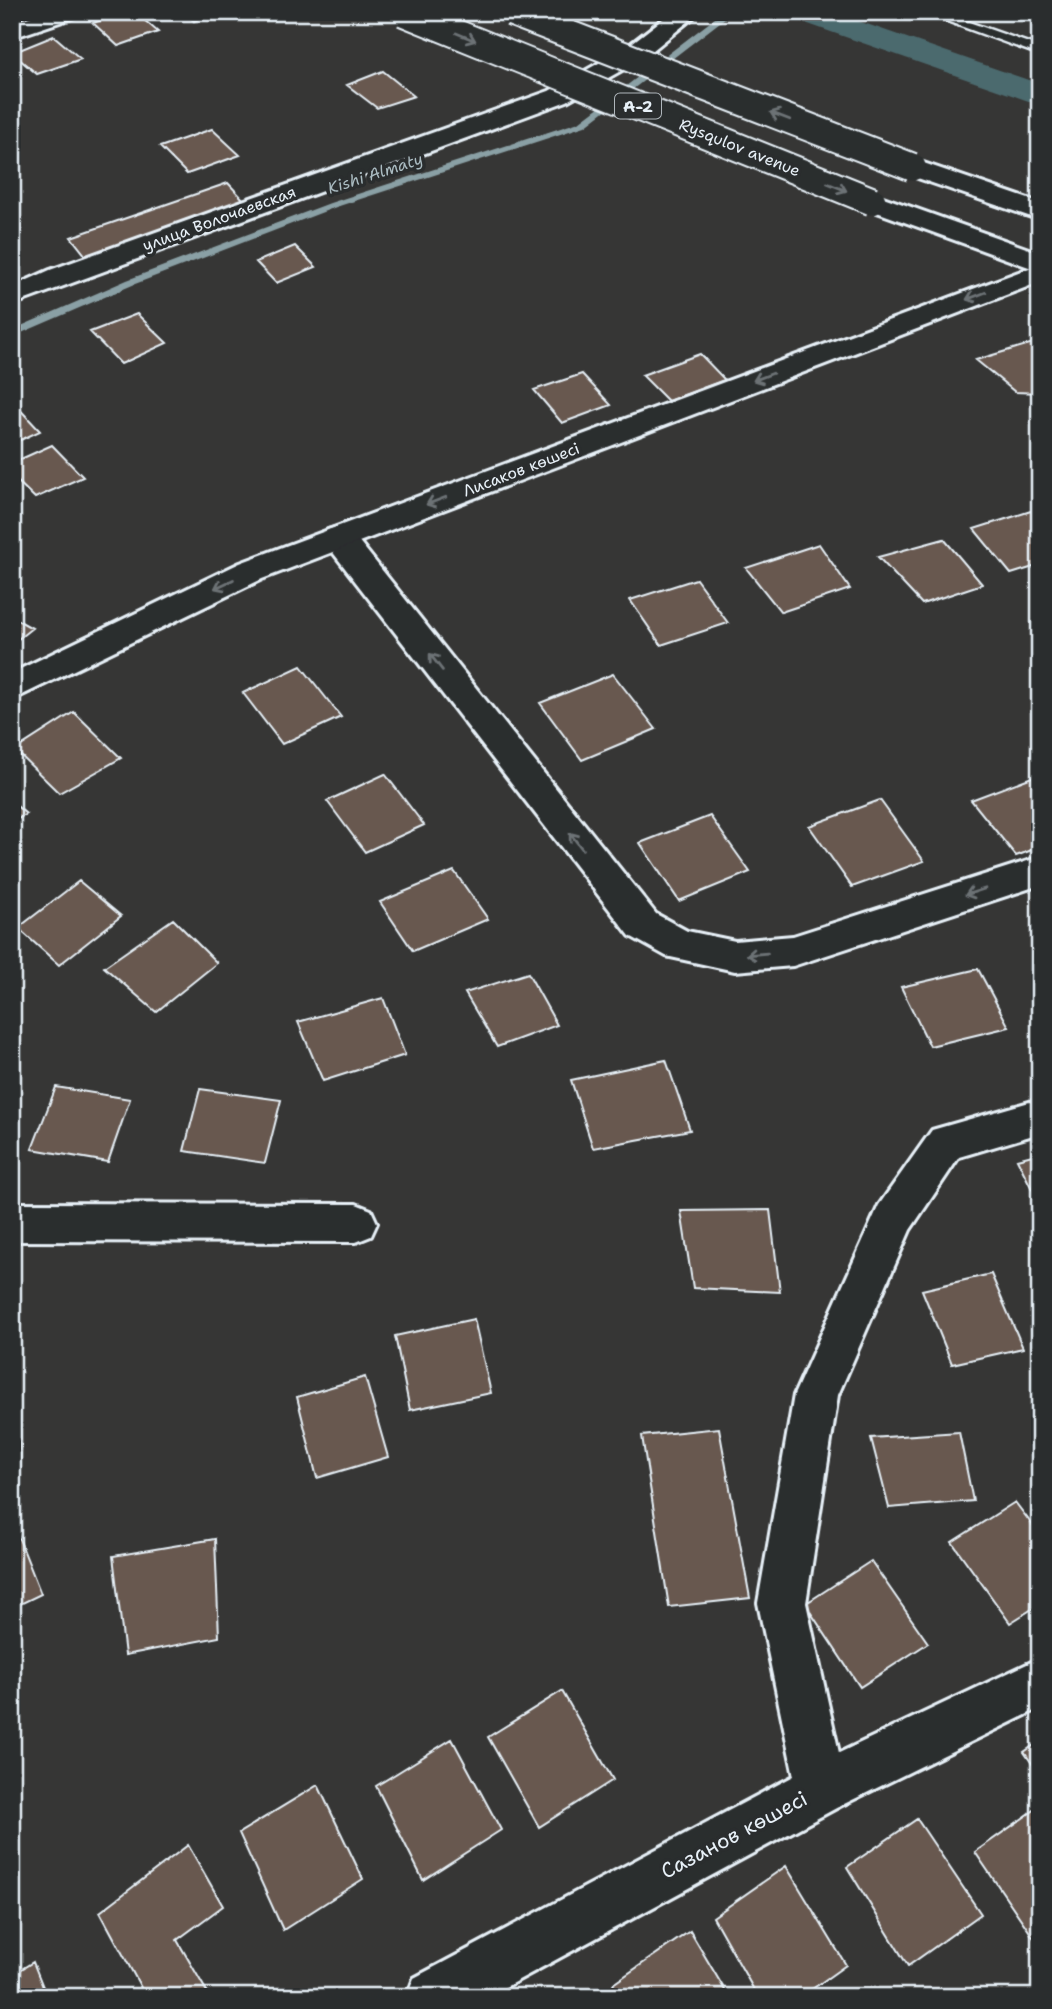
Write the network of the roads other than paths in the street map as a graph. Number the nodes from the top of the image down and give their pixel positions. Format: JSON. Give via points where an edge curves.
{"nodes":[{"id":1,"x":67,"y":12,"type":"edge"},
{"id":2,"x":403,"y":12,"type":"edge"},
{"id":3,"x":511,"y":12,"type":"edge"},
{"id":4,"x":688,"y":12,"type":"edge"},
{"id":5,"x":928,"y":12,"type":"edge"},
{"id":6,"x":12,"y":30,"type":"edge"},
{"id":7,"x":1040,"y":51,"type":"edge"},
{"id":8,"x":989,"y":194,"type":"junction"},
{"id":9,"x":1040,"y":212,"type":"edge"},
{"id":10,"x":949,"y":230,"type":"junction"},
{"id":11,"x":1040,"y":263,"type":"edge"},
{"id":12,"x":1040,"y":272,"type":"edge"},
{"id":13,"x":12,"y":297,"type":"edge"},
{"id":14,"x":339,"y":538,"type":"junction"},
{"id":15,"x":12,"y":688,"type":"edge"},
{"id":16,"x":1040,"y":871,"type":"edge"},
{"id":17,"x":1040,"y":1115,"type":"edge"},
{"id":18,"x":12,"y":1222,"type":"edge"},
{"id":19,"x":356,"y":1223,"type":"dead end"},
{"id":20,"x":1040,"y":1682,"type":"edge"},
{"id":21,"x":822,"y":1788,"type":"junction"},
{"id":22,"x":433,"y":1997,"type":"edge"}],
"edges":[{"from":1,"to":6,"type":"street"},
{"from":2,"to":10,"type":"street","name":"Rysqulov avenue","number":"A-2","one_way":true,"bridge":true},
{"from":8,"to":3,"type":"street","number":"A-2","one_way":true,"bridge":true},
{"from":4,"to":13,"type":"street","name":"улица Волочаевская","via":[[633,54],[558,96]]},
{"from":5,"to":7,"type":"lane"},
{"from":8,"to":9,"type":"street","number":"A-2"},
{"from":8,"to":10,"type":"street","via":[[943,199],[934,214]]},
{"from":10,"to":11,"type":"street","name":"Rysqulov avenue","number":"A-2"},
{"from":12,"to":14,"type":"street","name":"Лисаков көшесі","one_way":true},
{"from":14,"to":15,"type":"street","name":"Лисаков көшесі","one_way":true,"via":[[251,571]]},
{"from":16,"to":14,"type":"street","one_way":true,"via":[[793,951],[735,956],[678,945],[643,925]]},
{"from":17,"to":21,"type":"street","via":[[946,1143],[894,1217],[816,1395],[782,1603]]},
{"from":18,"to":19,"type":"street"},
{"from":20,"to":21,"type":"street","name":"Сазанов көшесі"},
{"from":21,"to":22,"type":"street","name":"Сазанов көшесі"}]}
